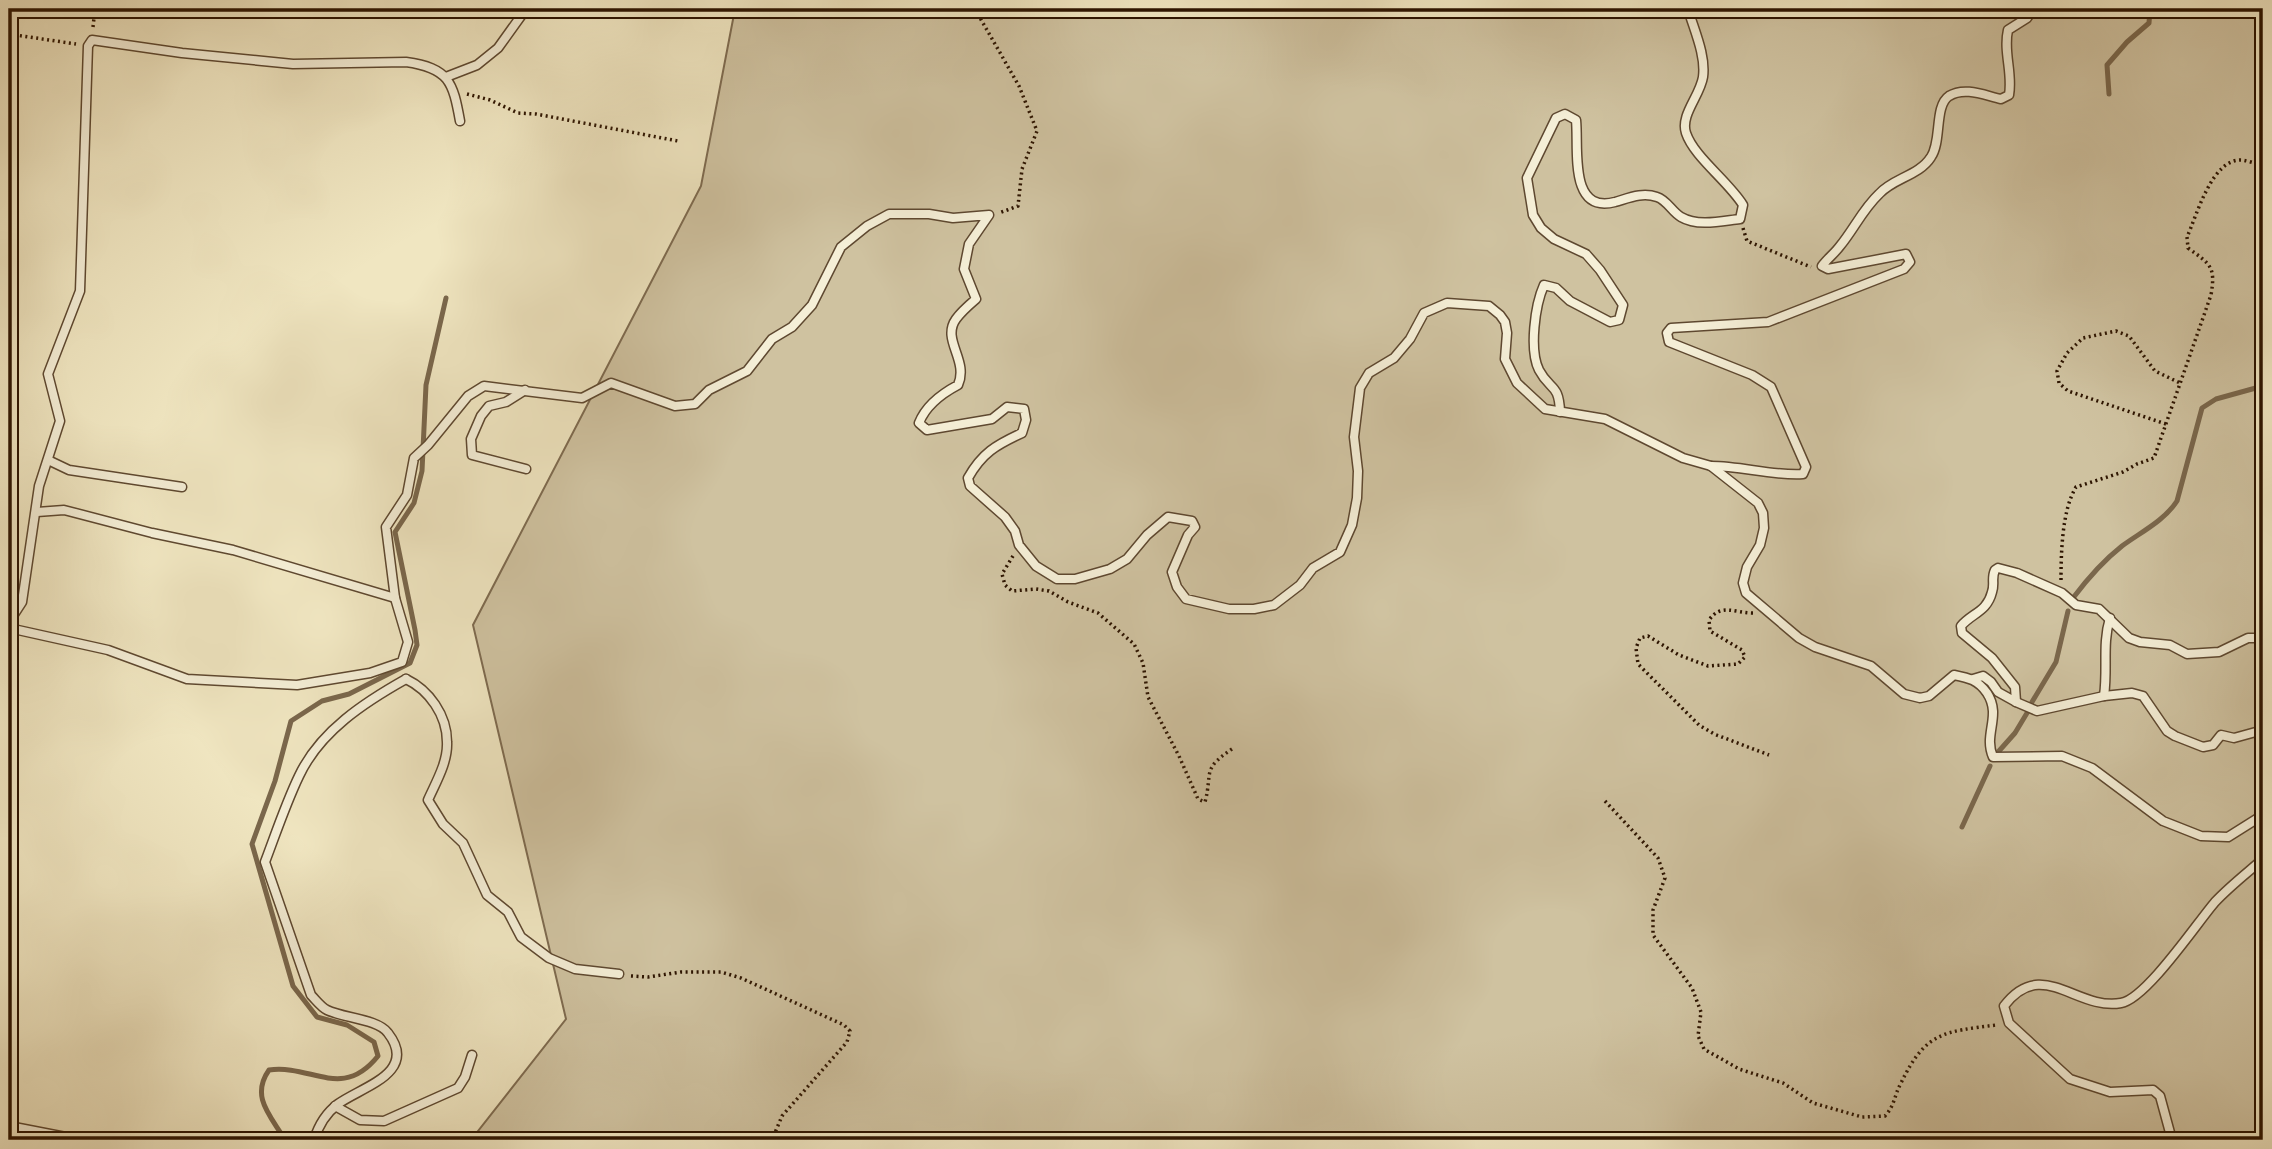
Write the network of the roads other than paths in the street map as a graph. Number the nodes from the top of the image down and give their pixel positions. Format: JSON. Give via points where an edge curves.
{"nodes":[{"id":1,"x":526,"y":9,"type":"edge"},
{"id":2,"x":1688,"y":9,"type":"edge"},
{"id":3,"x":2033,"y":9,"type":"edge"},
{"id":4,"x":446,"y":77,"type":"junction"},
{"id":5,"x":460,"y":121,"type":"dead end"},
{"id":6,"x":525,"y":390,"type":"junction"},
{"id":7,"x":1560,"y":412,"type":"junction"},
{"id":8,"x":48,"y":460,"type":"junction"},
{"id":9,"x":1711,"y":466,"type":"junction"},
{"id":10,"x":526,"y":469,"type":"dead end"},
{"id":11,"x":182,"y":487,"type":"dead end"},
{"id":12,"x":37,"y":512,"type":"junction"},
{"id":13,"x":395,"y":598,"type":"junction"},
{"id":14,"x":2110,"y":618,"type":"junction"},
{"id":15,"x":9,"y":622,"type":"edge"},
{"id":16,"x":9,"y":628,"type":"edge"},
{"id":17,"x":2263,"y":638,"type":"edge"},
{"id":18,"x":402,"y":662,"type":"junction"},
{"id":19,"x":406,"y":679,"type":"junction"},
{"id":20,"x":1973,"y":679,"type":"junction"},
{"id":21,"x":2104,"y":696,"type":"junction"},
{"id":22,"x":2016,"y":702,"type":"junction"},
{"id":23,"x":2263,"y":730,"type":"edge"},
{"id":24,"x":2263,"y":815,"type":"edge"},
{"id":25,"x":2263,"y":859,"type":"edge"},
{"id":26,"x":619,"y":974,"type":"road end"},
{"id":27,"x":472,"y":1055,"type":"dead end"},
{"id":28,"x":335,"y":1106,"type":"junction"},
{"id":29,"x":9,"y":1126,"type":"edge"},
{"id":30,"x":80,"y":1140,"type":"edge"},
{"id":31,"x":314,"y":1140,"type":"edge"},
{"id":32,"x":2172,"y":1140,"type":"edge"}],
"edges":[{"from":1,"to":4,"type":"lane","via":[[498,48],[477,65]]},
{"from":2,"to":7,"type":"lane","via":[[1703,75],[1685,131],[1693,148],[1743,205],[1740,219],[1699,222],[1682,218],[1660,197],[1643,194],[1595,202],[1579,183],[1576,120],[1565,114],[1556,118],[1528,178],[1533,215],[1554,239],[1586,254],[1623,305],[1619,320],[1611,322],[1544,285],[1533,356],[1540,373],[1559,394]]},
{"from":3,"to":9,"type":"lane","via":[[2008,30],[2009,95],[2001,99],[1970,92],[1951,94],[1940,114],[1932,157],[1881,191],[1822,266],[1828,269],[1906,254],[1910,262],[1904,269],[1768,322],[1671,328],[1667,333],[1669,342],[1771,387],[1806,467],[1803,474],[1788,475]]},
{"from":4,"to":5,"type":"lane","via":[[455,90]]},
{"from":4,"to":8,"type":"lane","via":[[424,65],[406,62],[293,64],[90,43],[80,291],[48,374],[60,421]]},
{"from":6,"to":7,"type":"lane","via":[[582,398],[611,383],[675,406],[695,404],[709,390],[747,371],[772,339],[792,327],[811,305],[841,247],[867,226],[889,214],[989,215],[969,244],[964,269],[976,299],[954,321],[950,334],[962,375],[958,385],[923,411],[919,423],[927,430],[992,419],[1007,407],[1024,409],[1022,433],[996,445],[978,460],[968,478],[970,486],[1005,517],[1036,566],[1057,579],[1110,569],[1128,559],[1168,517],[1192,521],[1195,527],[1172,572],[1177,587],[1186,599],[1229,609],[1274,605],[1313,568],[1340,552],[1357,498],[1354,437],[1360,388],[1369,373],[1394,358],[1424,313],[1447,303],[1489,306],[1500,314],[1507,333],[1505,359],[1517,383],[1545,409]]},
{"from":6,"to":10,"type":"lane","via":[[489,406],[471,447],[472,455]]},
{"from":6,"to":13,"type":"lane","via":[[484,386],[468,396],[414,457],[407,495],[386,527]]},
{"from":7,"to":9,"type":"lane","via":[[1605,419],[1683,458]]},
{"from":8,"to":11,"type":"lane","via":[[69,470]]},
{"from":8,"to":12,"type":"lane"},
{"from":9,"to":20,"type":"lane","via":[[1758,503],[1763,513],[1765,528],[1747,567],[1746,593],[1799,638],[1871,666],[1904,694],[1920,698],[1954,675]]},
{"from":12,"to":13,"type":"lane","via":[[64,510],[233,550]]},
{"from":12,"to":15,"type":"lane","via":[[22,602]]},
{"from":13,"to":18,"type":"lane","via":[[408,642]]},
{"from":14,"to":17,"type":"lane","via":[[2129,638],[2170,645],[2188,654],[2219,652],[2248,638]]},
{"from":14,"to":21,"type":"lane","via":[[2105,636]]},
{"from":14,"to":22,"type":"lane","via":[[2017,573],[1995,570],[1986,606],[1961,626],[1962,634],[1992,658],[2015,687]]},
{"from":16,"to":18,"type":"lane","via":[[108,650],[187,679],[297,685],[370,673]]},
{"from":18,"to":19,"type":"lane"},
{"from":19,"to":26,"type":"lane","via":[[431,697],[447,741],[442,769],[428,800],[443,824],[463,843],[487,895],[508,912],[521,937],[549,958],[575,969]]},
{"from":19,"to":28,"type":"lane","via":[[372,698],[316,748],[299,775],[265,862],[311,995],[326,1009],[387,1032],[397,1052],[392,1071]]},
{"from":20,"to":22,"type":"lane","via":[[1983,676]]},
{"from":20,"to":24,"type":"lane","via":[[1994,706],[1987,745],[1993,757],[2062,756],[2092,768],[2164,821],[2201,836],[2228,837]]},
{"from":21,"to":22,"type":"lane","via":[[2037,711]]},
{"from":21,"to":23,"type":"lane","via":[[2143,696],[2167,731],[2203,747],[2213,745],[2221,735],[2234,738]]},
{"from":25,"to":32,"type":"lane","via":[[2217,901],[2148,985],[2124,1003],[2103,1003],[2040,983],[2015,991],[2004,1006],[2009,1023],[2070,1079],[2110,1093],[2153,1090],[2160,1096]]},
{"from":27,"to":28,"type":"lane","via":[[458,1088],[384,1121],[360,1120]]},
{"from":28,"to":31,"type":"lane"},
{"from":29,"to":30,"type":"lane"}]}
